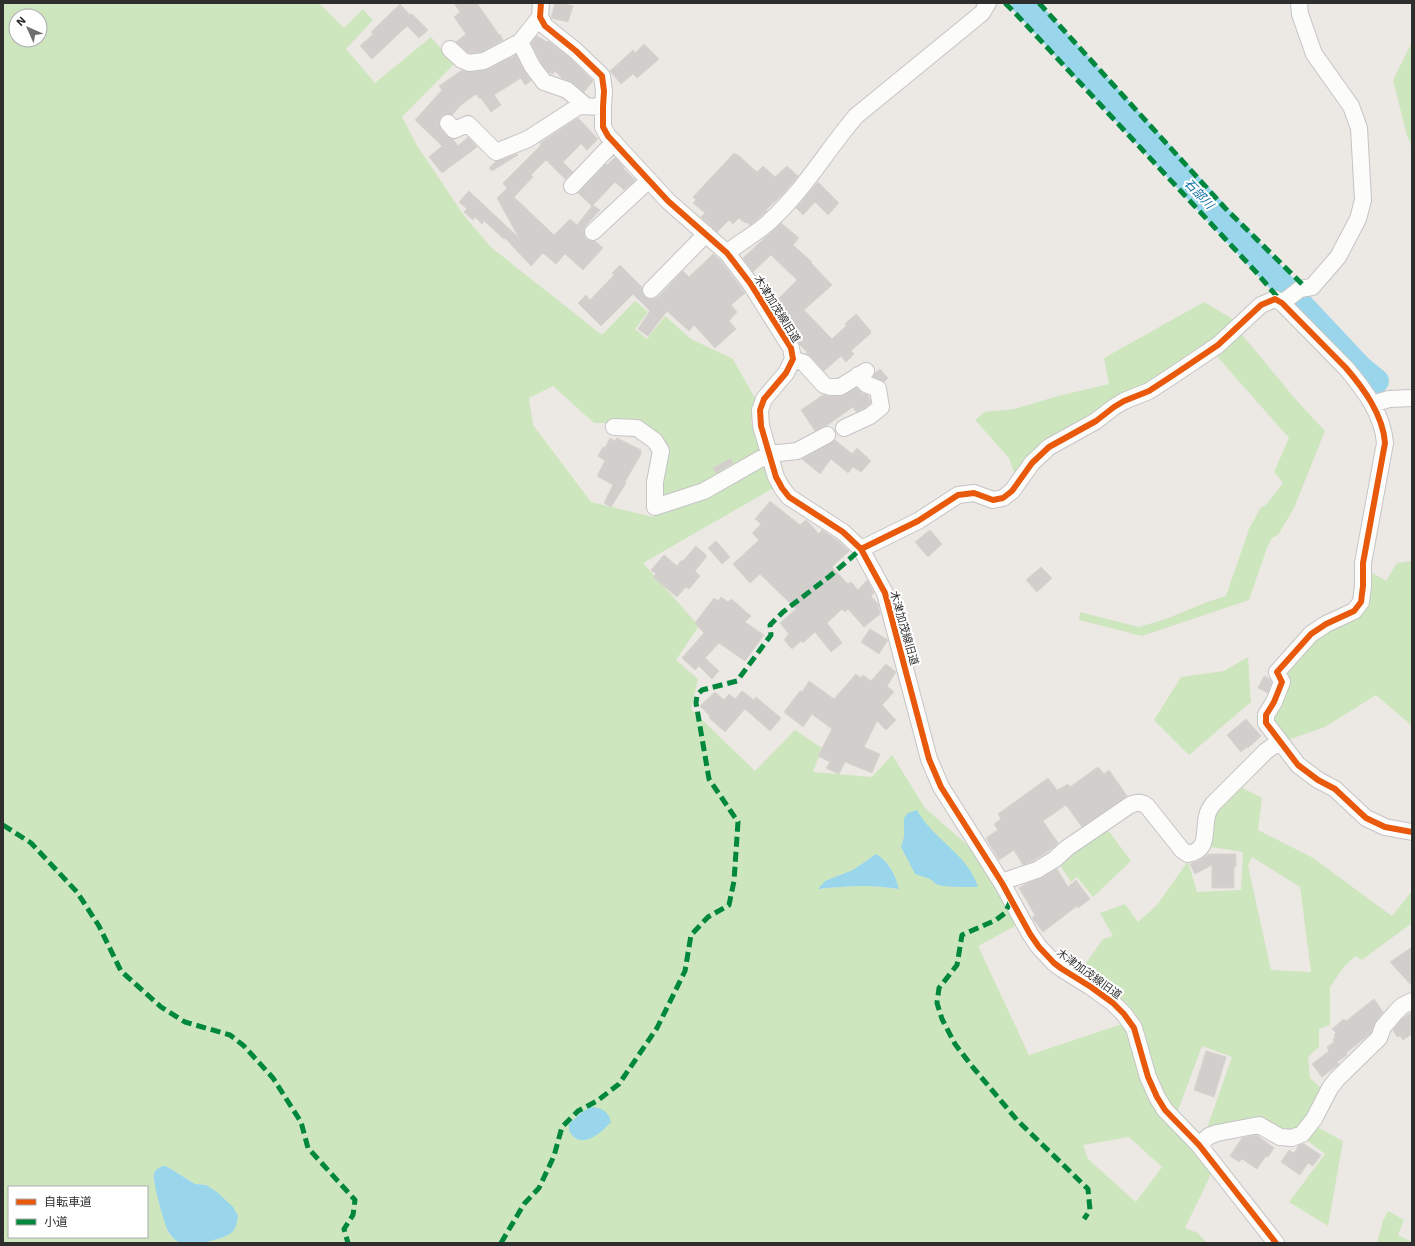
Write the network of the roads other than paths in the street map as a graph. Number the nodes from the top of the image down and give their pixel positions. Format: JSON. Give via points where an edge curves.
{"nodes":[{"id":1,"x":988,"y":3,"type":"edge"},
{"id":2,"x":1299,"y":3,"type":"edge"},
{"id":3,"x":540,"y":10,"type":"edge"},
{"id":4,"x":520,"y":42,"type":"junction"},
{"id":5,"x":450,"y":49,"type":"dead end"},
{"id":6,"x":586,"y":106,"type":"junction"},
{"id":7,"x":603,"y":107,"type":"junction"},
{"id":8,"x":448,"y":123,"type":"dead end"},
{"id":9,"x":614,"y":142,"type":"junction"},
{"id":10,"x":649,"y":180,"type":"junction"},
{"id":11,"x":572,"y":186,"type":"dead end"},
{"id":12,"x":593,"y":232,"type":"dead end"},
{"id":13,"x":706,"y":234,"type":"junction"},
{"id":14,"x":727,"y":253,"type":"junction"},
{"id":15,"x":651,"y":290,"type":"dead end"},
{"id":16,"x":1285,"y":302,"type":"junction"},
{"id":17,"x":793,"y":359,"type":"junction"},
{"id":18,"x":1412,"y":398,"type":"edge"},
{"id":19,"x":1372,"y":404,"type":"junction"},
{"id":20,"x":614,"y":427,"type":"dead end"},
{"id":21,"x":844,"y":428,"type":"dead end"},
{"id":22,"x":827,"y":435,"type":"dead end"},
{"id":23,"x":769,"y":454,"type":"junction"},
{"id":24,"x":861,"y":549,"type":"junction"},
{"id":25,"x":1279,"y":742,"type":"junction"},
{"id":26,"x":1412,"y":832,"type":"edge"},
{"id":27,"x":1002,"y":883,"type":"junction"},
{"id":28,"x":1412,"y":1001,"type":"edge"},
{"id":29,"x":1200,"y":1145,"type":"junction"},
{"id":30,"x":1276,"y":1243,"type":"edge"}],
"edges":[{"from":1,"to":14,"type":"street","via":[[982,13],[856,116],[805,184],[771,221]]},
{"from":2,"to":16,"type":"street","via":[[1300,14],[1314,54],[1351,106],[1359,128],[1363,200],[1358,219],[1338,257],[1312,287],[1300,289]]},
{"from":3,"to":4,"type":"street"},
{"from":3,"to":7,"type":"street","name":"木津加茂線旧道","via":[[545,26],[602,76]]},
{"from":4,"to":5,"type":"street","via":[[484,60],[469,63]]},
{"from":4,"to":6,"type":"street","via":[[532,66],[544,82],[567,90]]},
{"from":6,"to":7,"type":"street"},
{"from":6,"to":8,"type":"street","via":[[580,106],[528,139],[496,152],[468,124],[454,130]]},
{"from":7,"to":9,"type":"street","name":"木津加茂線旧道","via":[[603,127]]},
{"from":9,"to":10,"type":"street","name":"木津加茂線旧道"},
{"from":9,"to":11,"type":"street"},
{"from":10,"to":12,"type":"street"},
{"from":10,"to":13,"type":"street","name":"木津加茂線旧道","via":[[668,201]]},
{"from":13,"to":14,"type":"street","name":"木津加茂線旧道"},
{"from":13,"to":15,"type":"street"},
{"from":14,"to":17,"type":"street","name":"木津加茂線旧道","via":[[778,326],[791,348]]},
{"from":16,"to":19,"type":"street","via":[[1356,379]]},
{"from":16,"to":24,"type":"street","via":[[1275,299],[1261,305],[1218,345],[1175,374],[1124,401],[1096,421],[1049,447],[1003,498],[993,500],[974,493],[958,495],[918,522]]},
{"from":17,"to":21,"type":"street","via":[[804,363],[830,388],[840,387],[862,373],[866,384],[878,389],[881,406],[870,416]]},
{"from":17,"to":23,"type":"street","name":"木津加茂線旧道","via":[[786,373],[761,405],[759,418]]},
{"from":18,"to":19,"type":"street","via":[[1389,399]]},
{"from":19,"to":25,"type":"street","via":[[1382,426],[1384,443],[1364,563],[1361,602],[1354,611],[1318,628],[1277,672],[1282,682],[1265,720],[1267,727]]},
{"from":20,"to":23,"type":"street","via":[[637,428],[655,441],[661,451],[655,482],[655,507],[704,491]]},
{"from":22,"to":23,"type":"street","via":[[797,451]]},
{"from":23,"to":24,"type":"street","name":"木津加茂線旧道","via":[[776,477],[790,497],[843,532]]},
{"from":24,"to":27,"type":"street","name":"木津加茂線旧道","via":[[885,593],[929,759],[941,787]]},
{"from":25,"to":26,"type":"street","via":[[1304,770],[1334,789],[1366,818],[1385,827]]},
{"from":25,"to":27,"type":"street","via":[[1266,751],[1213,804],[1207,814],[1204,843],[1195,852],[1188,854],[1182,850],[1147,806],[1137,803],[1130,805],[1037,870]]},
{"from":27,"to":29,"type":"street","name":"木津加茂線旧道","via":[[1039,947],[1054,963],[1113,1003],[1124,1014],[1134,1028],[1148,1077],[1157,1097],[1165,1110]]},
{"from":28,"to":29,"type":"street","via":[[1396,1012],[1383,1027],[1379,1038],[1330,1088],[1314,1119],[1302,1134],[1292,1138],[1280,1137],[1259,1125],[1216,1133]]},
{"from":29,"to":30,"type":"street","name":"木津加茂線旧道"}]}
